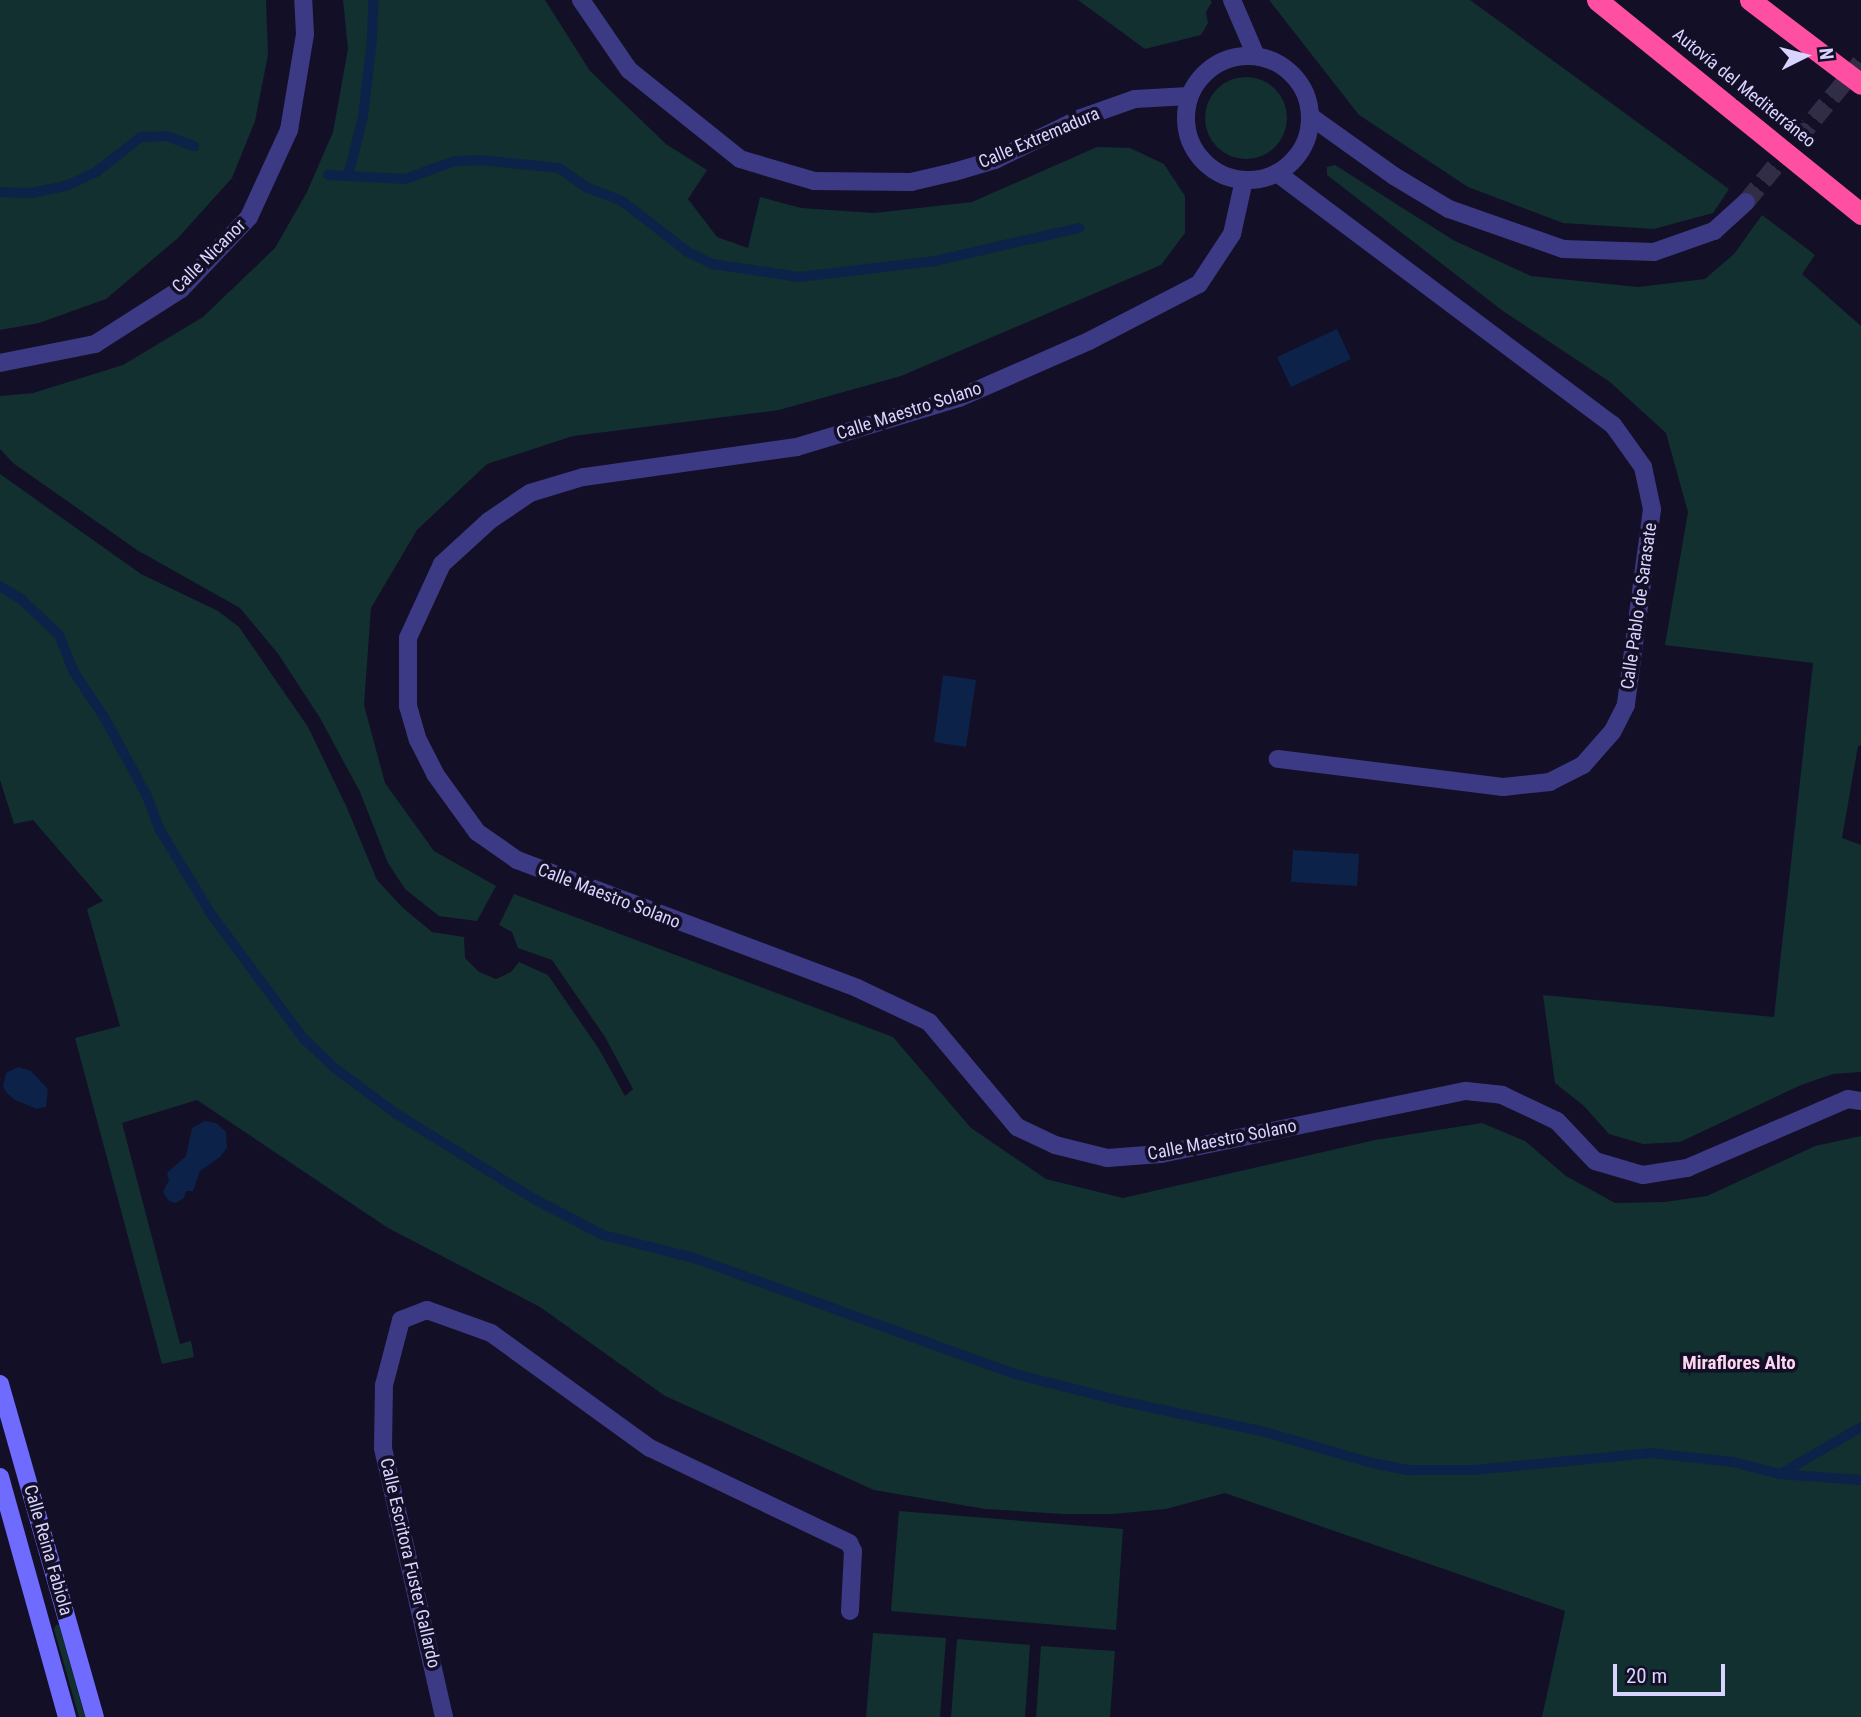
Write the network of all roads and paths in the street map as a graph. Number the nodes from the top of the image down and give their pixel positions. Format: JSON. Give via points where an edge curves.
{"nodes":[{"id":1,"x":303,"y":0,"type":"edge"},
{"id":2,"x":581,"y":0,"type":"edge"},
{"id":3,"x":1232,"y":0,"type":"edge"},
{"id":4,"x":1597,"y":0,"type":"edge"},
{"id":5,"x":1750,"y":0,"type":"edge"},
{"id":6,"x":1256,"y":56,"type":"junction"},
{"id":7,"x":1861,"y":85,"type":"edge"},
{"id":8,"x":1189,"y":96,"type":"junction"},
{"id":9,"x":1310,"y":116,"type":"junction"},
{"id":10,"x":1277,"y":173,"type":"junction"},
{"id":11,"x":1244,"y":180,"type":"junction"},
{"id":12,"x":1746,"y":202,"type":"tunnel mouth"},
{"id":13,"x":1861,"y":214,"type":"edge"},
{"id":14,"x":0,"y":363,"type":"edge"},
{"id":15,"x":1278,"y":759,"type":"dead end"},
{"id":16,"x":1861,"y":1101,"type":"edge"},
{"id":17,"x":0,"y":1384,"type":"edge"},
{"id":18,"x":27,"y":1478,"type":"junction"},
{"id":19,"x":1,"y":1483,"type":"edge"},
{"id":20,"x":850,"y":1611,"type":"dead end"},
{"id":21,"x":66,"y":1717,"type":"edge"},
{"id":22,"x":95,"y":1717,"type":"edge"},
{"id":23,"x":444,"y":1717,"type":"edge"}],
"edges":[{"from":1,"to":14,"type":"street","name":"Calle Nicanor","via":[[305,34],[289,130],[249,217],[181,289],[95,344]]},
{"from":2,"to":8,"type":"street","name":"Calle Extremadura","via":[[629,70],[740,159],[814,181],[911,182],[995,160],[1082,118],[1135,99]]},
{"from":3,"to":6,"type":"street"},
{"from":4,"to":13,"type":"highway","name":"Autovía del Mediterráneo"},
{"from":5,"to":7,"type":"highway"},
{"from":6,"to":8,"type":"street","via":[[1235,56],[1216,64]]},
{"from":6,"to":9,"type":"street","via":[[1288,69],[1307,99]]},
{"from":8,"to":11,"type":"street","via":[[1187,122],[1193,147],[1214,170]]},
{"from":9,"to":10,"type":"street","via":[[1301,150]]},
{"from":9,"to":12,"type":"street","via":[[1449,209],[1563,249],[1654,253],[1714,231]]},
{"from":10,"to":11,"type":"street"},
{"from":10,"to":15,"type":"street","name":"Calle Pablo de Sarasate","via":[[1613,425],[1643,467],[1652,509],[1626,705],[1612,732],[1583,765],[1550,782],[1503,787]]},
{"from":11,"to":16,"type":"street","name":"Calle Maestro Solano","via":[[1232,234],[1199,284],[1089,341],[958,398],[797,447],[583,477],[530,493],[489,521],[442,564],[408,638],[408,706],[435,774],[477,832],[517,860],[858,988],[929,1023],[1017,1127],[1055,1145],[1107,1158],[1161,1154],[1466,1091],[1502,1095],[1557,1121],[1595,1161],[1643,1174],[1687,1168],[1848,1099]]},
{"from":17,"to":18,"type":"street","name":"Calle Reina Fabiola"},
{"from":18,"to":19,"type":"street"},
{"from":18,"to":22,"type":"street","name":"Calle Reina Fabiola"},
{"from":19,"to":21,"type":"street","name":"Calle Reina Fabiola"},
{"from":20,"to":23,"type":"street","name":"Calle Escritora Fuster Gallardo","via":[[853,1551],[849,1543],[650,1448],[491,1333],[427,1310],[401,1320],[384,1385],[383,1448]]}]}
